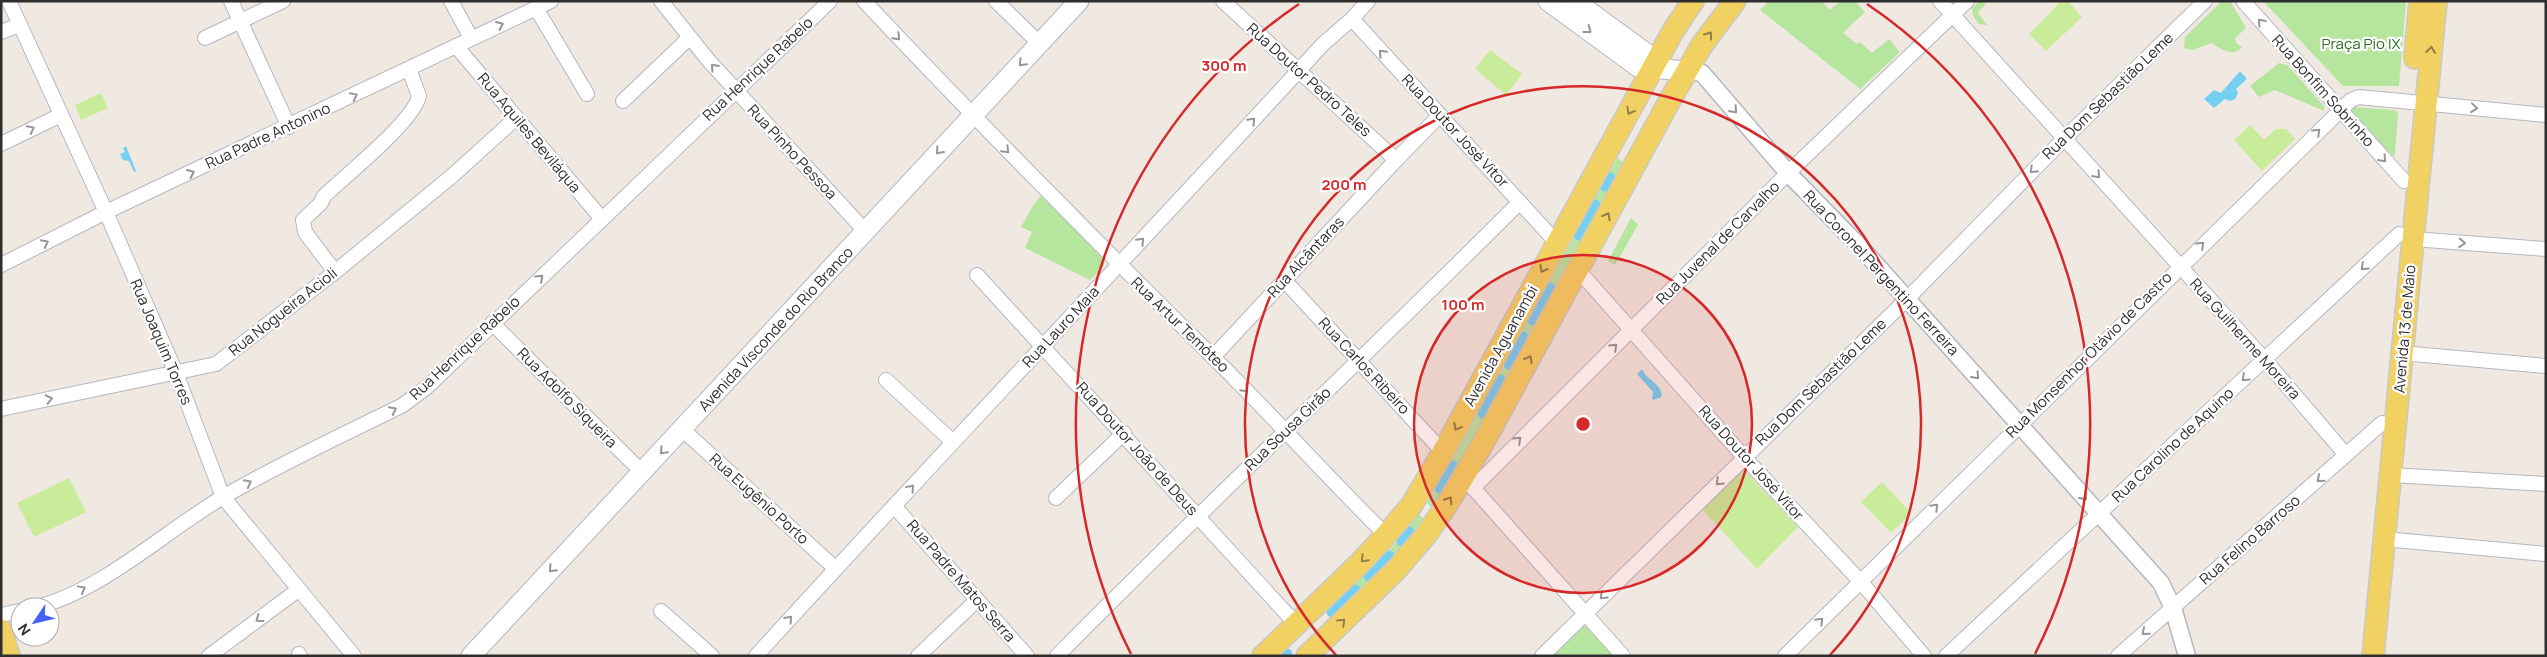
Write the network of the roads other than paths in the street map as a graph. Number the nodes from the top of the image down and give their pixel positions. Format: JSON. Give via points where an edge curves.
{"nodes":[{"id":1,"x":9,"y":1,"type":"edge"},
{"id":2,"x":231,"y":1,"type":"edge"},
{"id":3,"x":283,"y":1,"type":"edge"},
{"id":4,"x":451,"y":1,"type":"edge"},
{"id":5,"x":550,"y":1,"type":"edge"},
{"id":6,"x":661,"y":1,"type":"edge"},
{"id":7,"x":830,"y":1,"type":"edge"},
{"id":8,"x":864,"y":1,"type":"edge"},
{"id":9,"x":996,"y":1,"type":"edge"},
{"id":10,"x":1079,"y":1,"type":"edge"},
{"id":11,"x":1223,"y":1,"type":"edge"},
{"id":12,"x":1368,"y":1,"type":"edge"},
{"id":13,"x":1548,"y":1,"type":"edge"},
{"id":14,"x":1575,"y":1,"type":"edge"},
{"id":15,"x":1693,"y":1,"type":"edge"},
{"id":16,"x":1735,"y":1,"type":"edge"},
{"id":17,"x":1940,"y":1,"type":"edge"},
{"id":18,"x":1967,"y":1,"type":"edge"},
{"id":19,"x":2205,"y":1,"type":"edge"},
{"id":20,"x":2243,"y":1,"type":"edge"},
{"id":21,"x":2420,"y":1,"type":"edge"},
{"id":22,"x":2436,"y":1,"type":"edge"},
{"id":23,"x":536,"y":8,"type":"junction"},
{"id":24,"x":1952,"y":15,"type":"junction"},
{"id":25,"x":1352,"y":20,"type":"junction"},
{"id":26,"x":240,"y":22,"type":"junction"},
{"id":27,"x":19,"y":25,"type":"junction"},
{"id":28,"x":1,"y":32,"type":"edge"},
{"id":29,"x":205,"y":38,"type":"dead end"},
{"id":30,"x":471,"y":38,"type":"junction"},
{"id":31,"x":689,"y":38,"type":"junction"},
{"id":32,"x":1040,"y":44,"type":"junction"},
{"id":33,"x":456,"y":46,"type":"junction"},
{"id":34,"x":1655,"y":65,"type":"junction"},
{"id":35,"x":409,"y":69,"type":"junction"},
{"id":36,"x":1298,"y":71,"type":"junction"},
{"id":37,"x":1687,"y":71,"type":"junction"},
{"id":38,"x":735,"y":90,"type":"junction"},
{"id":39,"x":587,"y":94,"type":"dead end"},
{"id":40,"x":623,"y":101,"type":"dead end"},
{"id":41,"x":2418,"y":102,"type":"junction"},
{"id":42,"x":2340,"y":111,"type":"junction"},
{"id":43,"x":2546,"y":114,"type":"edge"},
{"id":44,"x":61,"y":115,"type":"junction"},
{"id":45,"x":972,"y":115,"type":"junction"},
{"id":46,"x":1440,"y":115,"type":"junction"},
{"id":47,"x":516,"y":118,"type":"junction"},
{"id":48,"x":289,"y":127,"type":"junction"},
{"id":49,"x":2064,"y":139,"type":"junction"},
{"id":50,"x":1,"y":144,"type":"edge"},
{"id":51,"x":1396,"y":160,"type":"junction"},
{"id":52,"x":1788,"y":173,"type":"junction"},
{"id":53,"x":2404,"y":181,"type":"junction"},
{"id":54,"x":1520,"y":202,"type":"junction"},
{"id":55,"x":106,"y":212,"type":"junction"},
{"id":56,"x":602,"y":219,"type":"junction"},
{"id":57,"x":866,"y":232,"type":"junction"},
{"id":58,"x":2406,"y":236,"type":"junction"},
{"id":59,"x":1557,"y":243,"type":"junction"},
{"id":60,"x":2546,"y":249,"type":"edge"},
{"id":61,"x":1119,"y":265,"type":"junction"},
{"id":62,"x":1,"y":266,"type":"edge"},
{"id":63,"x":2180,"y":266,"type":"junction"},
{"id":64,"x":1578,"y":270,"type":"junction"},
{"id":65,"x":335,"y":272,"type":"junction"},
{"id":66,"x":977,"y":275,"type":"dead end"},
{"id":67,"x":1285,"y":280,"type":"junction"},
{"id":68,"x":1906,"y":299,"type":"junction"},
{"id":69,"x":492,"y":323,"type":"junction"},
{"id":70,"x":1632,"y":330,"type":"junction"},
{"id":71,"x":1044,"y":346,"type":"junction"},
{"id":72,"x":2402,"y":353,"type":"junction"},
{"id":73,"x":1213,"y":357,"type":"junction"},
{"id":74,"x":1359,"y":360,"type":"junction"},
{"id":75,"x":2265,"y":360,"type":"junction"},
{"id":76,"x":2546,"y":366,"type":"edge"},
{"id":77,"x":176,"y":373,"type":"junction"},
{"id":78,"x":886,"y":380,"type":"dead end"},
{"id":79,"x":1,"y":409,"type":"edge"},
{"id":80,"x":2382,"y":423,"type":"junction"},
{"id":81,"x":2019,"y":424,"type":"junction"},
{"id":82,"x":683,"y":430,"type":"junction"},
{"id":83,"x":1286,"y":432,"type":"junction"},
{"id":84,"x":1124,"y":433,"type":"junction"},
{"id":85,"x":953,"y":442,"type":"junction"},
{"id":86,"x":1444,"y":452,"type":"junction"},
{"id":87,"x":2346,"y":455,"type":"junction"},
{"id":88,"x":1744,"y":457,"type":"junction"},
{"id":89,"x":642,"y":473,"type":"junction"},
{"id":90,"x":2391,"y":475,"type":"junction"},
{"id":91,"x":1468,"y":483,"type":"junction"},
{"id":92,"x":2546,"y":484,"type":"edge"},
{"id":93,"x":223,"y":497,"type":"junction"},
{"id":94,"x":1056,"y":498,"type":"dead end"},
{"id":95,"x":894,"y":506,"type":"junction"},
{"id":96,"x":2099,"y":513,"type":"junction"},
{"id":97,"x":1198,"y":515,"type":"junction"},
{"id":98,"x":1386,"y":535,"type":"junction"},
{"id":99,"x":2384,"y":539,"type":"junction"},
{"id":100,"x":2546,"y":554,"type":"edge"},
{"id":101,"x":835,"y":568,"type":"junction"},
{"id":102,"x":1860,"y":582,"type":"junction"},
{"id":103,"x":298,"y":590,"type":"junction"},
{"id":104,"x":60,"y":600,"type":"edge"},
{"id":105,"x":976,"y":601,"type":"junction"},
{"id":106,"x":2173,"y":608,"type":"junction"},
{"id":107,"x":661,"y":611,"type":"dead end"},
{"id":108,"x":1584,"y":614,"type":"junction"},
{"id":109,"x":1296,"y":624,"type":"junction"},
{"id":110,"x":1,"y":630,"type":"edge"},
{"id":111,"x":1315,"y":653,"type":"edge"},
{"id":112,"x":9,"y":656,"type":"edge"},
{"id":113,"x":209,"y":656,"type":"edge"},
{"id":114,"x":354,"y":656,"type":"edge"},
{"id":115,"x":471,"y":656,"type":"edge"},
{"id":116,"x":712,"y":656,"type":"edge"},
{"id":117,"x":756,"y":656,"type":"edge"},
{"id":118,"x":918,"y":656,"type":"edge"},
{"id":119,"x":1027,"y":656,"type":"edge"},
{"id":120,"x":1057,"y":656,"type":"edge"},
{"id":121,"x":1263,"y":656,"type":"edge"},
{"id":122,"x":1542,"y":656,"type":"edge"},
{"id":123,"x":1623,"y":656,"type":"edge"},
{"id":124,"x":1785,"y":656,"type":"edge"},
{"id":125,"x":1924,"y":656,"type":"edge"},
{"id":126,"x":1946,"y":656,"type":"edge"},
{"id":127,"x":2118,"y":656,"type":"edge"},
{"id":128,"x":2188,"y":656,"type":"edge"},
{"id":129,"x":2360,"y":656,"type":"edge"},
{"id":130,"x":2373,"y":656,"type":"edge"}],
"edges":[{"from":1,"to":27,"type":"street","name":"Rua Joaquim Torres"},
{"from":2,"to":26,"type":"street"},
{"from":3,"to":26,"type":"street"},
{"from":4,"to":30,"type":"street"},
{"from":5,"to":23,"type":"street","name":"Rua Padre Antonino"},
{"from":6,"to":31,"type":"street","name":"Rua Pinho Pessoa"},
{"from":7,"to":38,"type":"street","name":"Rua Henrique Rabelo"},
{"from":8,"to":45,"type":"street","name":"Rua Artur Temóteo","one_way":true},
{"from":9,"to":32,"type":"street"},
{"from":10,"to":32,"type":"main road","name":"Avenida Visconde do Rio Branco"},
{"from":11,"to":36,"type":"street","name":"Rua Doutor Pedro Teles"},
{"from":12,"to":25,"type":"street","name":"Rua Lauro Maia"},
{"from":13,"to":34,"type":"main road","name":"Rua Coronel Pergentino Ferreira","one_way":true,"via":[[1638,67]]},
{"from":14,"to":34,"type":"main road"},
{"from":15,"to":34,"type":"main road","name":"Avenida Aguanambi"},
{"from":37,"to":16,"type":"main road","name":"Avenida Aguanambi","one_way":true},
{"from":17,"to":24,"type":"street","name":"Rua Guilherme Moreira"},
{"from":18,"to":24,"type":"street","name":"Rua Juvenal de Carvalho"},
{"from":19,"to":49,"type":"street","name":"Rua Dom Sebastião Leme"},
{"from":42,"to":20,"type":"street","name":"Rua Bonfim Sobrinho","one_way":true},
{"from":21,"to":41,"type":"main road","name":"Avenida 13 de Maio"},
{"from":41,"to":22,"type":"main road","name":"Avenida 13 de Maio","one_way":true},
{"from":30,"to":23,"type":"street","name":"Rua Padre Antonino","one_way":true},
{"from":23,"to":39,"type":"street"},
{"from":24,"to":49,"type":"street","name":"Rua Guilherme Moreira"},
{"from":24,"to":52,"type":"street","name":"Rua Juvenal de Carvalho"},
{"from":25,"to":36,"type":"street","name":"Rua Lauro Maia"},
{"from":46,"to":25,"type":"street","name":"Rua Doutor José Vitor","one_way":true},
{"from":26,"to":29,"type":"street"},
{"from":26,"to":48,"type":"street"},
{"from":27,"to":28,"type":"street"},
{"from":27,"to":44,"type":"street","name":"Rua Joaquim Torres"},
{"from":30,"to":33,"type":"street","name":"Rua Padre Antonino"},
{"from":38,"to":31,"type":"street","name":"Rua Pinho Pessoa","one_way":true},
{"from":31,"to":40,"type":"street"},
{"from":32,"to":45,"type":"main road","name":"Avenida Visconde do Rio Branco","one_way":true},
{"from":33,"to":35,"type":"street","name":"Rua Padre Antonino"},
{"from":33,"to":47,"type":"street","name":"Rua Aquiles Beviláqua"},
{"from":34,"to":37,"type":"main road","name":"Rua Coronel Pergentino Ferreira"},
{"from":34,"to":59,"type":"main road","name":"Avenida Aguanambi","one_way":true},
{"from":48,"to":35,"type":"street","name":"Rua Padre Antonino","one_way":true},
{"from":35,"to":65,"type":"street","via":[[419,96],[413,110],[324,196],[304,220],[305,232]]},
{"from":36,"to":51,"type":"street","name":"Rua Doutor Pedro Teles"},
{"from":61,"to":36,"type":"street","name":"Rua Lauro Maia","one_way":true},
{"from":37,"to":52,"type":"street","name":"Rua Coronel Pergentino Ferreira","one_way":true,"via":[[1702,73]]},
{"from":64,"to":37,"type":"main road","name":"Avenida Aguanambi","one_way":true},
{"from":38,"to":56,"type":"street","name":"Rua Henrique Rabelo"},
{"from":38,"to":57,"type":"street","name":"Rua Pinho Pessoa"},
{"from":41,"to":42,"type":"street","name":"Rua Monsenhor Otávio de Castro","via":[[2359,97]]},
{"from":41,"to":43,"type":"street","name":"Rua Monsenhor Otávio de Castro","one_way":true},
{"from":41,"to":53,"type":"main road","name":"Avenida 13 de Maio"},
{"from":41,"to":58,"type":"main road","name":"Avenida 13 de Maio"},
{"from":42,"to":53,"type":"street","name":"Rua Bonfim Sobrinho","one_way":true},
{"from":63,"to":42,"type":"street","name":"Rua Monsenhor Otávio de Castro","one_way":true},
{"from":50,"to":44,"type":"street","one_way":true},
{"from":44,"to":55,"type":"street","name":"Rua Joaquim Torres"},
{"from":45,"to":57,"type":"main road","name":"Avenida Visconde do Rio Branco","one_way":true},
{"from":45,"to":61,"type":"street","name":"Rua Artur Temóteo","one_way":true},
{"from":46,"to":51,"type":"street","name":"Rua Alcântaras"},
{"from":46,"to":54,"type":"street","name":"Rua Doutor José Vitor"},
{"from":47,"to":56,"type":"street","name":"Rua Aquiles Beviláqua"},
{"from":47,"to":65,"type":"street","name":"Rua Nogueira Acioli","via":[[452,176]]},
{"from":55,"to":48,"type":"street","name":"Rua Padre Antonino","one_way":true},
{"from":49,"to":63,"type":"street","name":"Rua Guilherme Moreira","one_way":true},
{"from":49,"to":68,"type":"street","name":"Rua Dom Sebastião Leme","one_way":true},
{"from":51,"to":67,"type":"street","name":"Rua Alcântaras"},
{"from":52,"to":68,"type":"street","name":"Rua Coronel Pergentino Ferreira"},
{"from":52,"to":70,"type":"street","name":"Rua Juvenal de Carvalho"},
{"from":53,"to":58,"type":"main road","name":"Avenida 13 de Maio"},
{"from":54,"to":59,"type":"street","name":"Rua Doutor José Vitor"},
{"from":54,"to":74,"type":"street","name":"Rua Sousa Girão"},
{"from":62,"to":55,"type":"street","name":"Rua Padre Antonino","one_way":true},
{"from":55,"to":77,"type":"street","name":"Rua Joaquim Torres"},
{"from":69,"to":56,"type":"street","name":"Rua Henrique Rabelo","one_way":true},
{"from":57,"to":82,"type":"main road","name":"Avenida Visconde do Rio Branco"},
{"from":58,"to":60,"type":"street","one_way":true},
{"from":58,"to":72,"type":"main road","name":"Avenida 13 de Maio"},
{"from":58,"to":75,"type":"street","name":"Rua Carolino de Aquino","one_way":true},
{"from":58,"to":80,"type":"main road","name":"Avenida 13 de Maio"},
{"from":59,"to":86,"type":"main road","name":"Avenida Aguanambi","one_way":true},
{"from":61,"to":71,"type":"street","name":"Rua Lauro Maia"},
{"from":61,"to":73,"type":"street","name":"Rua Artur Temóteo"},
{"from":63,"to":75,"type":"street","name":"Rua Guilherme Moreira"},
{"from":63,"to":81,"type":"street","name":"Rua Monsenhor Otávio de Castro"},
{"from":64,"to":70,"type":"street","name":"Rua Doutor José Vitor"},
{"from":91,"to":64,"type":"main road","name":"Avenida Aguanambi","one_way":true},
{"from":65,"to":77,"type":"street","name":"Rua Nogueira Acioli","via":[[216,364]]},
{"from":66,"to":71,"type":"street","name":"Rua Doutor João de Deus"},
{"from":67,"to":73,"type":"street","name":"Rua Alcântaras"},
{"from":67,"to":74,"type":"street","name":"Rua Carlos Ribeiro"},
{"from":68,"to":81,"type":"street","name":"Rua Coronel Pergentino Ferreira","one_way":true},
{"from":68,"to":88,"type":"street","name":"Rua Dom Sebastião Leme"},
{"from":69,"to":89,"type":"street","name":"Rua Adolfo Siqueira"},
{"from":93,"to":69,"type":"street","name":"Rua Henrique Rabelo","one_way":true,"via":[[403,405],[427,387]]},
{"from":70,"to":88,"type":"street","name":"Rua Doutor José Vitor"},
{"from":91,"to":70,"type":"street","name":"Rua Juvenal de Carvalho","one_way":true,"via":[[1513,445]]},
{"from":71,"to":84,"type":"street","name":"Rua Doutor João de Deus"},
{"from":71,"to":85,"type":"street","name":"Rua Lauro Maia"},
{"from":72,"to":76,"type":"street"},
{"from":72,"to":90,"type":"main road","name":"Avenida 13 de Maio"},
{"from":73,"to":83,"type":"street","name":"Rua Artur Temóteo","one_way":true},
{"from":74,"to":83,"type":"street","name":"Rua Sousa Girão"},
{"from":74,"to":86,"type":"street","name":"Rua Carlos Ribeiro"},
{"from":75,"to":87,"type":"street","name":"Rua Guilherme Moreira"},
{"from":75,"to":96,"type":"street","name":"Rua Carolino de Aquino","one_way":true},
{"from":79,"to":77,"type":"street","name":"Rua Nogueira Acioli","one_way":true},
{"from":77,"to":93,"type":"street","name":"Rua Joaquim Torres"},
{"from":78,"to":85,"type":"street"},
{"from":80,"to":87,"type":"street","name":"Rua Felino Barroso"},
{"from":80,"to":129,"type":"main road","name":"Avenida 13 de Maio"},
{"from":81,"to":96,"type":"street","name":"Rua Coronel Pergentino Ferreira","one_way":true},
{"from":102,"to":81,"type":"street","name":"Rua Monsenhor Otávio de Castro","one_way":true},
{"from":82,"to":89,"type":"main road","name":"Avenida Visconde do Rio Branco","one_way":true},
{"from":82,"to":101,"type":"street","name":"Rua Eugênio Porto"},
{"from":83,"to":97,"type":"street","name":"Rua Sousa Girão"},
{"from":83,"to":98,"type":"street","name":"Rua Artur Temóteo"},
{"from":84,"to":94,"type":"street"},
{"from":84,"to":97,"type":"street","name":"Rua Doutor João de Deus"},
{"from":95,"to":85,"type":"street","name":"Rua Lauro Maia","one_way":true},
{"from":86,"to":98,"type":"main road","name":"Avenida Aguanambi","via":[[1411,506]]},
{"from":87,"to":106,"type":"street","name":"Rua Felino Barroso","one_way":true},
{"from":88,"to":102,"type":"street","name":"Rua Doutor José Vitor"},
{"from":88,"to":108,"type":"street","name":"Rua Dom Sebastião Leme","one_way":true},
{"from":89,"to":115,"type":"main road","name":"Avenida Visconde do Rio Branco","one_way":true},
{"from":90,"to":92,"type":"street"},
{"from":90,"to":99,"type":"main road","name":"Avenida 13 de Maio"},
{"from":91,"to":108,"type":"street"},
{"from":111,"to":91,"type":"main road","name":"Avenida Aguanambi","one_way":true,"via":[[1394,571]]},
{"from":93,"to":103,"type":"street","name":"Rua Joaquim Torres"},
{"from":104,"to":93,"type":"street","name":"Rua Henrique Rabelo","one_way":true,"via":[[95,582]]},
{"from":95,"to":101,"type":"street","name":"Rua Lauro Maia"},
{"from":95,"to":105,"type":"street","name":"Rua Padre Matos Serra"},
{"from":96,"to":106,"type":"street","name":"Rua Coronel Pergentino Ferreira","via":[[2161,583]]},
{"from":96,"to":126,"type":"street","name":"Rua Carolino de Aquino"},
{"from":97,"to":109,"type":"street","name":"Rua Doutor João de Deus"},
{"from":97,"to":120,"type":"street","name":"Rua Sousa Girão"},
{"from":98,"to":109,"type":"main road","name":"Avenida Aguanambi","one_way":true},
{"from":99,"to":100,"type":"street"},
{"from":99,"to":130,"type":"main road","name":"Avenida 13 de Maio"},
{"from":117,"to":101,"type":"street","name":"Rua Lauro Maia","one_way":true},
{"from":124,"to":102,"type":"street","name":"Rua Monsenhor Otávio de Castro","one_way":true},
{"from":102,"to":125,"type":"street","name":"Rua Doutor José Vitor"},
{"from":103,"to":113,"type":"street","one_way":true},
{"from":103,"to":114,"type":"street","name":"Rua Joaquim Torres"},
{"from":105,"to":118,"type":"street"},
{"from":105,"to":119,"type":"street","name":"Rua Padre Matos Serra"},
{"from":106,"to":127,"type":"street","name":"Rua Felino Barroso","one_way":true},
{"from":106,"to":128,"type":"street","name":"Rua Coronel Pergentino Ferreira"},
{"from":107,"to":116,"type":"street"},
{"from":108,"to":122,"type":"street","name":"Rua Dom Sebastião Leme"},
{"from":108,"to":123,"type":"street"},
{"from":109,"to":121,"type":"main road","name":"Avenida Aguanambi"},
{"from":110,"to":112,"type":"main road"}]}
